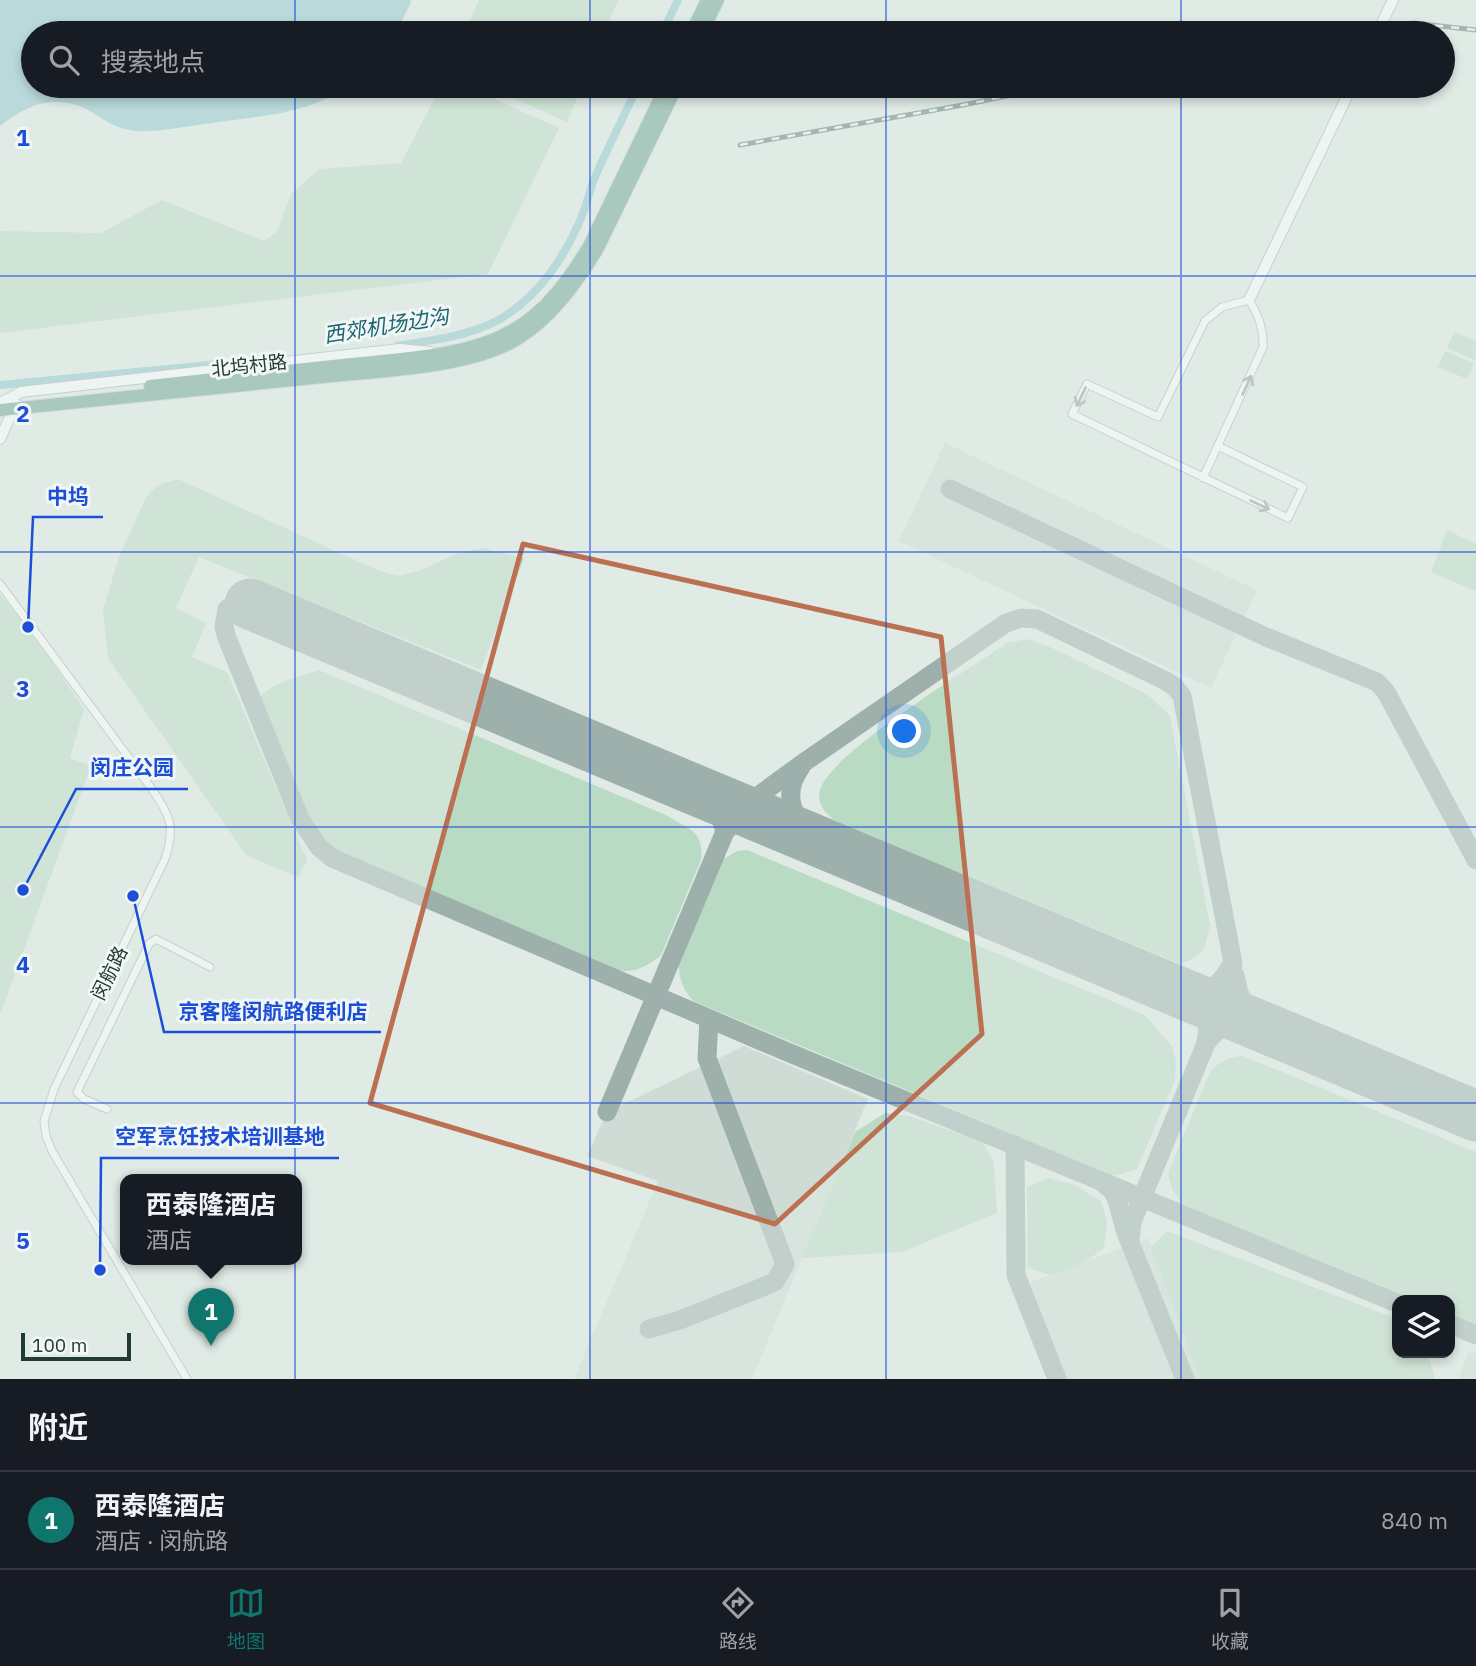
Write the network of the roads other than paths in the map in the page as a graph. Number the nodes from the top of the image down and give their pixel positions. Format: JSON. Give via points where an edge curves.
{"nodes":[{"id":1,"x":705,"y":0,"type":"edge"},
{"id":2,"x":718,"y":0,"type":"edge"},
{"id":3,"x":725,"y":0,"type":"edge"},
{"id":4,"x":1393,"y":0,"type":"edge"},
{"id":5,"x":697,"y":21,"type":"edge"},
{"id":6,"x":708,"y":21,"type":"edge"},
{"id":7,"x":710,"y":21,"type":"edge"},
{"id":8,"x":1383,"y":21,"type":"edge"},
{"id":9,"x":660,"y":98,"type":"edge"},
{"id":10,"x":671,"y":98,"type":"edge"},
{"id":11,"x":1346,"y":98,"type":"edge"},
{"id":12,"x":1249,"y":300,"type":"junction"},
{"id":13,"x":7,"y":405,"type":"edge"},
{"id":14,"x":0,"y":439,"type":"edge"},
{"id":15,"x":1218,"y":446,"type":"junction"},
{"id":16,"x":1203,"y":478,"type":"junction"},
{"id":17,"x":0,"y":584,"type":"edge"},
{"id":18,"x":210,"y":967,"type":"dead end"},
{"id":19,"x":107,"y":1109,"type":"dead end"},
{"id":20,"x":187,"y":1379,"type":"edge"}],
"edges":[{"from":1,"to":5,"type":"main road"},
{"from":2,"to":6,"type":"main road"},
{"from":3,"to":7,"type":"street"},
{"from":4,"to":8,"type":"street"},
{"from":9,"to":13,"type":"main road","name":"北坞村路","via":[[589,246],[558,292],[511,332],[440,353]]},
{"from":10,"to":13,"type":"main road","name":"北坞村路","via":[[583,272],[542,321],[516,340],[486,353],[416,367]]},
{"from":11,"to":12,"type":"street"},
{"from":15,"to":12,"type":"street","one_way":true,"via":[[1263,347],[1262,326]]},
{"from":12,"to":16,"type":"street","one_way":true,"via":[[1222,307],[1205,321],[1158,417],[1087,384],[1072,414]]},
{"from":13,"to":14,"type":"street"},
{"from":15,"to":16,"type":"street"},
{"from":16,"to":15,"type":"street","one_way":true,"via":[[1287,519],[1303,487]]},
{"from":17,"to":20,"type":"street","name":"闵航路","via":[[152,789],[171,822],[165,859],[63,1070],[44,1121],[52,1151]]},
{"from":18,"to":19,"type":"street","via":[[156,939],[149,944],[78,1092]]}]}
